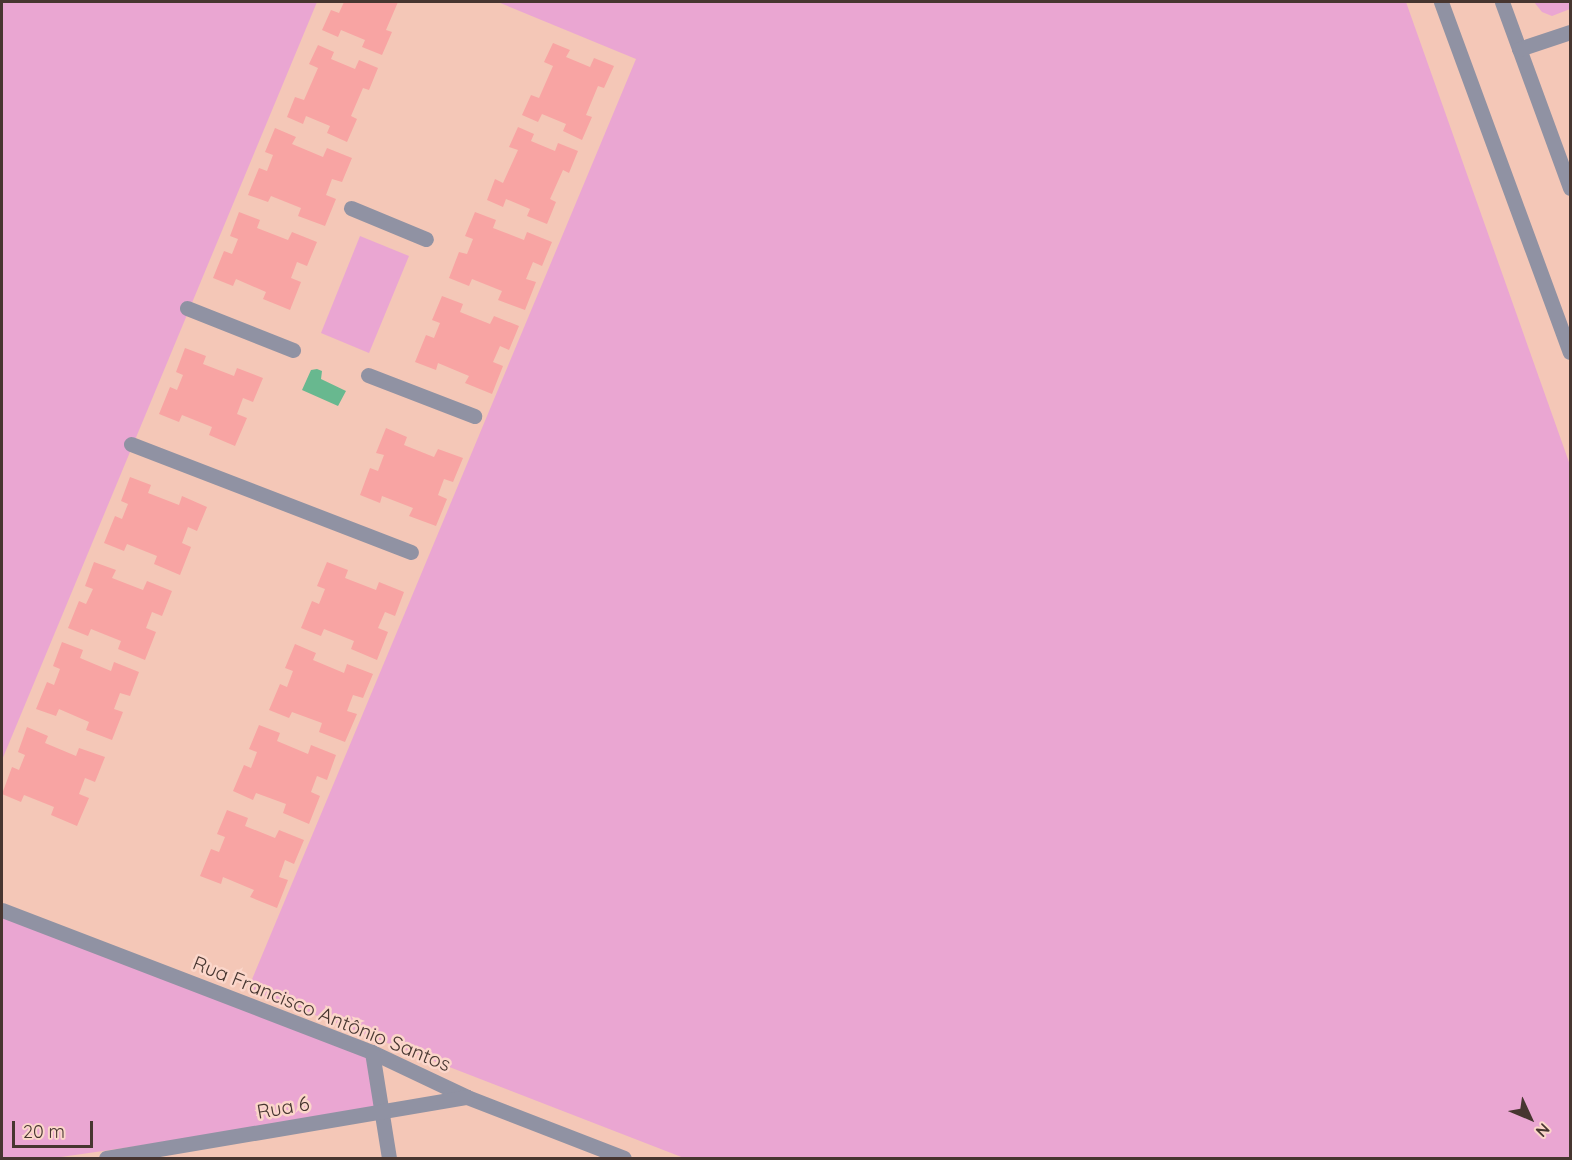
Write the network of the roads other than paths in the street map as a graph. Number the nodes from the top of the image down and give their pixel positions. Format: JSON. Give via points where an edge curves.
{"nodes":[{"id":1,"x":1441,"y":2,"type":"edge"},
{"id":2,"x":1502,"y":2,"type":"edge"},
{"id":3,"x":1570,"y":32,"type":"edge"},
{"id":4,"x":1519,"y":49,"type":"junction"},
{"id":5,"x":1570,"y":188,"type":"edge"},
{"id":6,"x":351,"y":208,"type":"dead end"},
{"id":7,"x":426,"y":239,"type":"dead end"},
{"id":8,"x":188,"y":308,"type":"dead end"},
{"id":9,"x":293,"y":350,"type":"dead end"},
{"id":10,"x":1570,"y":352,"type":"edge"},
{"id":11,"x":368,"y":375,"type":"dead end"},
{"id":12,"x":474,"y":416,"type":"dead end"},
{"id":13,"x":130,"y":444,"type":"dead end"},
{"id":14,"x":411,"y":552,"type":"dead end"},
{"id":15,"x":2,"y":910,"type":"edge"},
{"id":16,"x":372,"y":1052,"type":"junction"},
{"id":17,"x":467,"y":1096,"type":"junction"},
{"id":18,"x":381,"y":1111,"type":"junction"},
{"id":19,"x":603,"y":1154,"type":"edge"},
{"id":20,"x":106,"y":1158,"type":"edge"},
{"id":21,"x":389,"y":1158,"type":"edge"},
{"id":22,"x":624,"y":1158,"type":"edge"}],
"edges":[{"from":1,"to":10,"type":"street"},
{"from":2,"to":4,"type":"street"},
{"from":3,"to":4,"type":"street"},
{"from":4,"to":5,"type":"street"},
{"from":6,"to":7,"type":"street"},
{"from":8,"to":9,"type":"street"},
{"from":11,"to":12,"type":"street"},
{"from":13,"to":14,"type":"street"},
{"from":15,"to":16,"type":"street","name":"Rua Francisco Antônio Santos"},
{"from":16,"to":17,"type":"street","name":"Rua Francisco Antônio Santos"},
{"from":16,"to":18,"type":"street"},
{"from":17,"to":18,"type":"street","name":"Rua 6"},
{"from":17,"to":19,"type":"street","name":"Rua Francisco Antônio Santos"},
{"from":18,"to":20,"type":"street","name":"Rua 6"},
{"from":18,"to":21,"type":"street"},
{"from":19,"to":22,"type":"street","name":"Rua Francisco Antônio Santos"}]}
